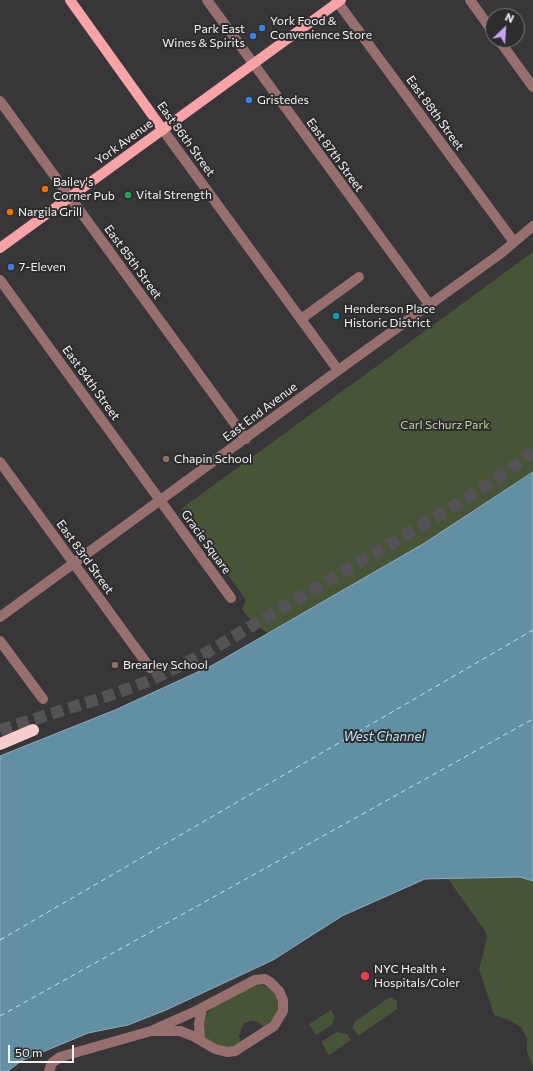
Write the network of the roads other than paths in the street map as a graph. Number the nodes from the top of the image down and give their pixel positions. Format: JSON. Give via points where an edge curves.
{"nodes":[{"id":1,"x":70,"y":0,"type":"edge"},
{"id":2,"x":207,"y":0,"type":"edge"},
{"id":3,"x":470,"y":0,"type":"edge"},
{"id":4,"x":338,"y":1,"type":"edge"},
{"id":5,"x":485,"y":21,"type":"edge"},
{"id":6,"x":505,"y":48,"type":"edge"},
{"id":7,"x":253,"y":64,"type":"junction"},
{"id":8,"x":533,"y":87,"type":"edge"},
{"id":9,"x":0,"y":101,"type":"edge"},
{"id":10,"x":163,"y":130,"type":"junction"},
{"id":11,"x":70,"y":197,"type":"junction"},
{"id":12,"x":533,"y":226,"type":"edge"},
{"id":13,"x":514,"y":242,"type":"junction"},
{"id":14,"x":0,"y":248,"type":"edge"},
{"id":15,"x":359,"y":277,"type":"dead end"},
{"id":16,"x":0,"y":280,"type":"edge"},
{"id":17,"x":429,"y":304,"type":"junction"},
{"id":18,"x":301,"y":319,"type":"junction"},
{"id":19,"x":338,"y":370,"type":"junction"},
{"id":20,"x":246,"y":439,"type":"junction"},
{"id":21,"x":0,"y":462,"type":"edge"},
{"id":22,"x":160,"y":500,"type":"junction"},
{"id":23,"x":74,"y":563,"type":"junction"},
{"id":24,"x":231,"y":598,"type":"dead end"},
{"id":25,"x":0,"y":617,"type":"edge"},
{"id":26,"x":0,"y":641,"type":"edge"},
{"id":27,"x":150,"y":668,"type":"dead end"},
{"id":28,"x":43,"y":699,"type":"dead end"},
{"id":29,"x":33,"y":730,"type":"dead end"},
{"id":30,"x":0,"y":744,"type":"edge"},
{"id":31,"x":202,"y":1009,"type":"junction"},
{"id":32,"x":151,"y":1031,"type":"junction"},
{"id":33,"x":200,"y":1040,"type":"junction"},
{"id":34,"x":50,"y":1068,"type":"edge"}],
"edges":[{"from":1,"to":10,"type":"main road","name":"East 86th Street"},
{"from":2,"to":7,"type":"street","name":"East 87th Street"},
{"from":3,"to":5,"type":"street"},
{"from":4,"to":7,"type":"main road","name":"York Avenue"},
{"from":4,"to":13,"type":"street","name":"East 88th Street"},
{"from":6,"to":8,"type":"street"},
{"from":7,"to":10,"type":"main road","name":"York Avenue"},
{"from":7,"to":17,"type":"street","name":"East 87th Street"},
{"from":9,"to":11,"type":"street","name":"East 85th Street"},
{"from":10,"to":11,"type":"main road","name":"York Avenue"},
{"from":10,"to":18,"type":"street","name":"East 86th Street"},
{"from":11,"to":14,"type":"main road","name":"York Avenue"},
{"from":11,"to":20,"type":"street","name":"East 85th Street"},
{"from":12,"to":13,"type":"street","name":"East End Avenue"},
{"from":13,"to":17,"type":"street","name":"East End Avenue"},
{"from":15,"to":18,"type":"street"},
{"from":16,"to":22,"type":"street","name":"East 84th Street"},
{"from":17,"to":19,"type":"street","name":"East End Avenue"},
{"from":18,"to":19,"type":"street","name":"East 86th Street"},
{"from":19,"to":20,"type":"street","name":"East End Avenue"},
{"from":20,"to":22,"type":"street","name":"East End Avenue"},
{"from":21,"to":23,"type":"street","name":"East 83rd Street"},
{"from":22,"to":23,"type":"street","name":"East End Avenue"},
{"from":22,"to":24,"type":"street","name":"Gracie Square"},
{"from":23,"to":25,"type":"street","name":"East End Avenue"},
{"from":23,"to":27,"type":"street","name":"East 83rd Street"},
{"from":26,"to":28,"type":"street"},
{"from":29,"to":30,"type":"highway"},
{"from":31,"to":32,"type":"street"},
{"from":31,"to":33,"type":"street","via":[[199,1024]]},
{"from":31,"to":33,"type":"street","via":[[249,982],[262,979],[275,986],[281,994],[283,1004],[280,1017],[274,1026],[238,1050],[223,1051]]},
{"from":32,"to":33,"type":"street","via":[[174,1030]]},
{"from":32,"to":34,"type":"street","via":[[60,1057]]}]}
